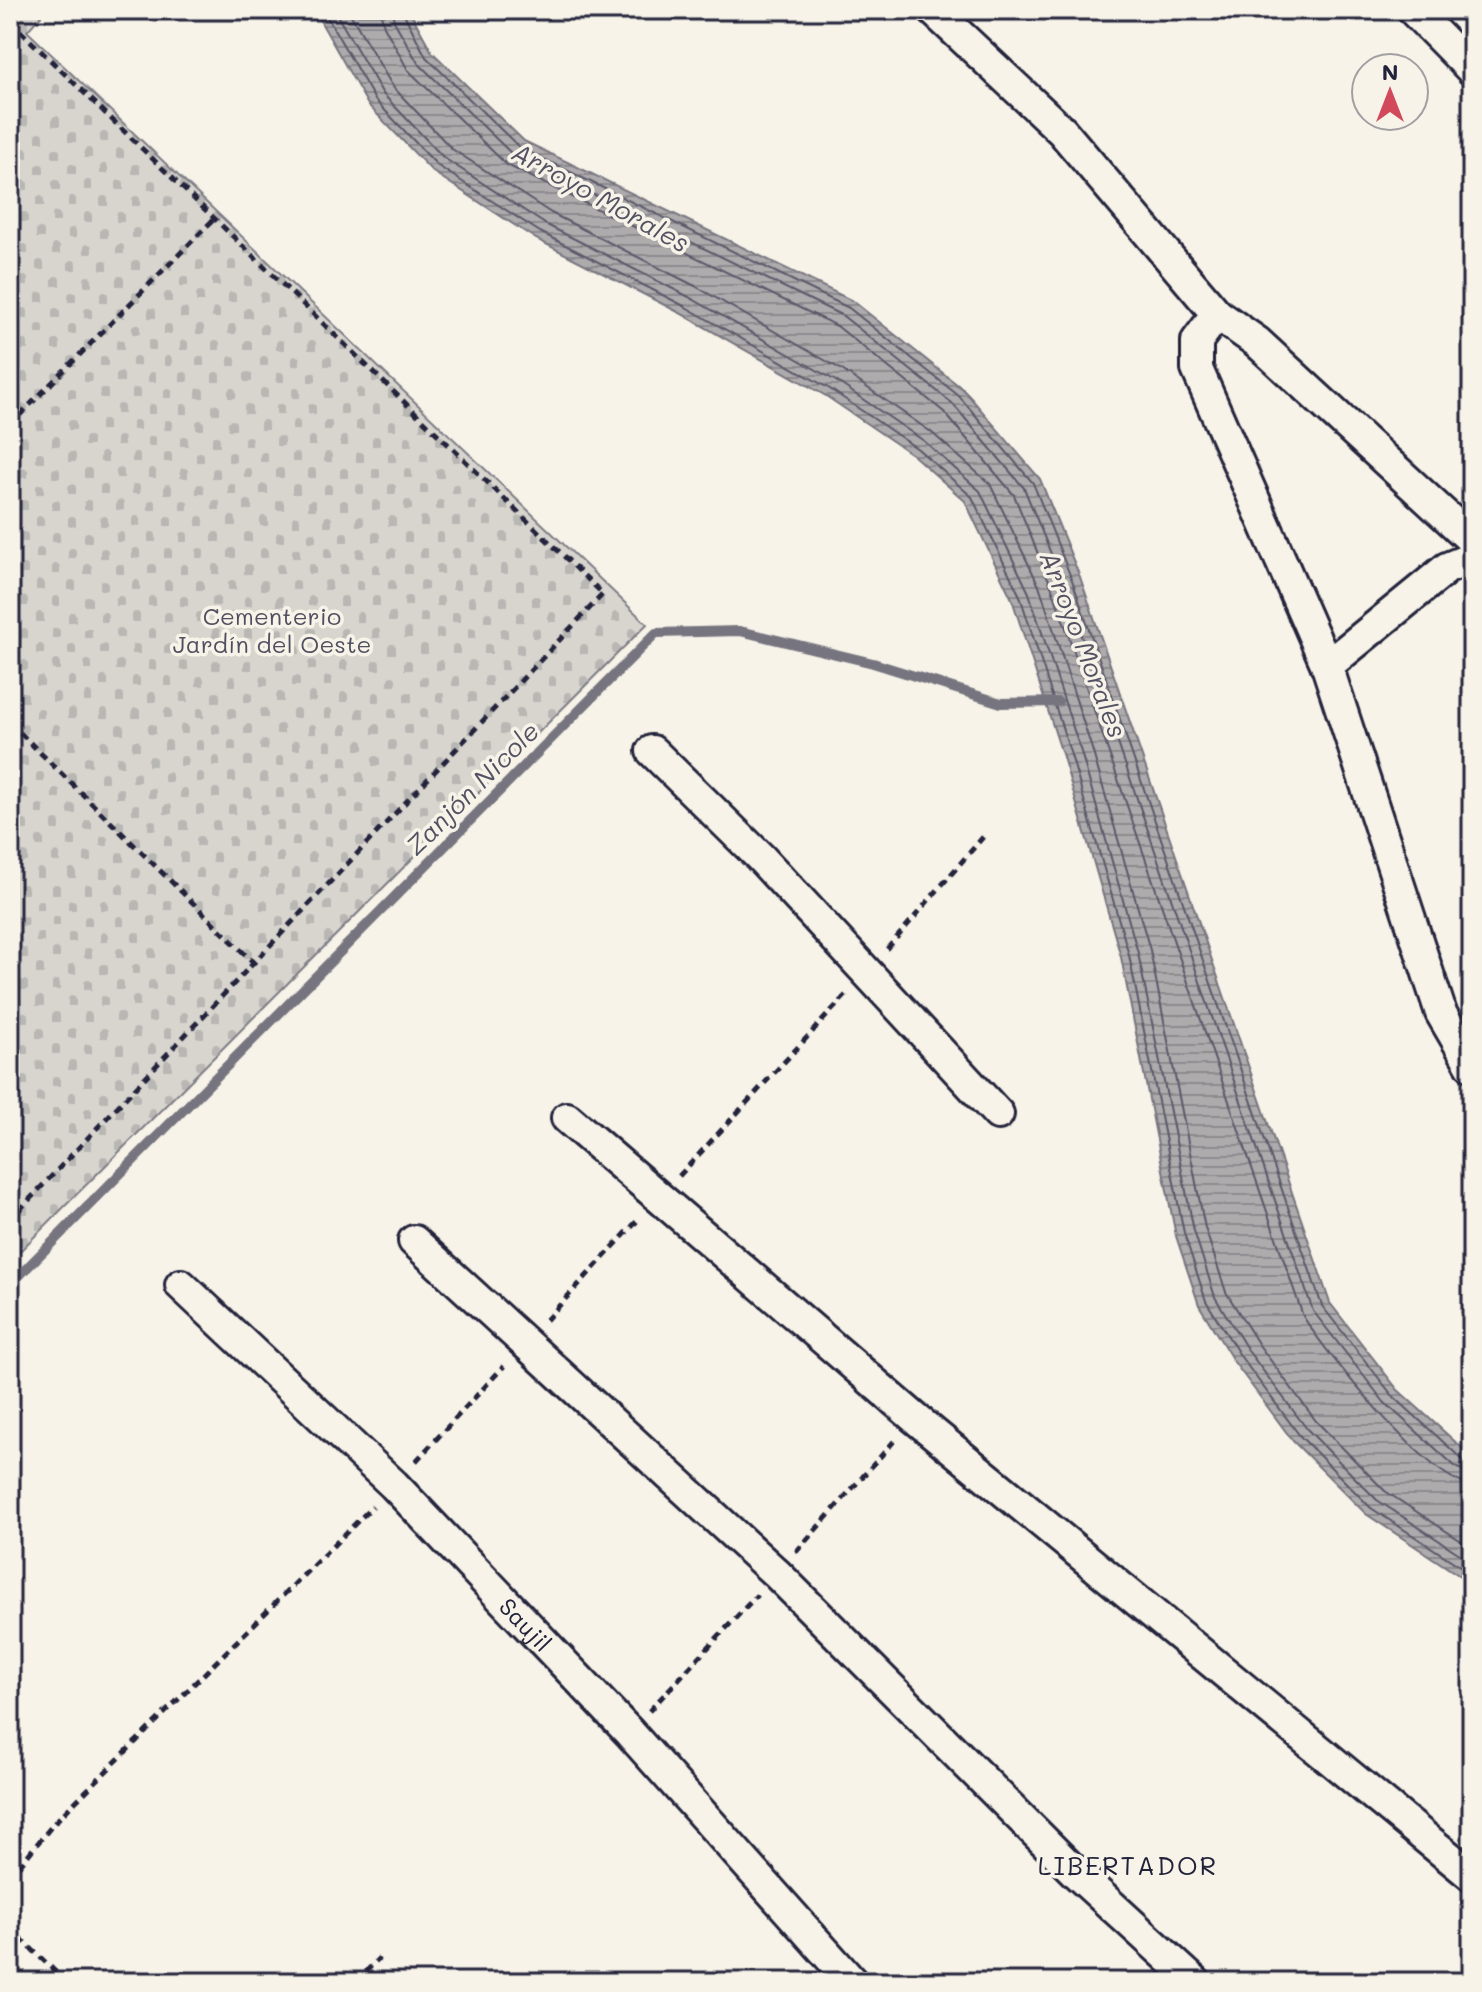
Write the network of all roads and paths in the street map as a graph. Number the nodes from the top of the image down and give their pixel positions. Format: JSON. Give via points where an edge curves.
{"nodes":[{"id":1,"x":933,"y":10,"type":"edge"},
{"id":2,"x":1413,"y":10,"type":"edge"},
{"id":3,"x":10,"y":21,"type":"edge"},
{"id":4,"x":1472,"y":70,"type":"edge"},
{"id":5,"x":216,"y":217,"type":"junction"},
{"id":6,"x":1217,"y":314,"type":"junction"},
{"id":7,"x":10,"y":425,"type":"edge"},
{"id":8,"x":1472,"y":540,"type":"edge"},
{"id":9,"x":1472,"y":558,"type":"edge"},
{"id":10,"x":1327,"y":666,"type":"junction"},
{"id":11,"x":10,"y":723,"type":"edge"},
{"id":12,"x":652,"y":751,"type":"dead end"},
{"id":13,"x":254,"y":963,"type":"junction"},
{"id":14,"x":1472,"y":1066,"type":"edge"},
{"id":15,"x":998,"y":1114,"type":"dead end"},
{"id":16,"x":567,"y":1118,"type":"dead end"},
{"id":17,"x":10,"y":1220,"type":"edge"},
{"id":18,"x":414,"y":1241,"type":"dead end"},
{"id":19,"x":181,"y":1285,"type":"dead end"},
{"id":20,"x":1472,"y":1876,"type":"edge"},
{"id":21,"x":10,"y":1928,"type":"edge"},
{"id":22,"x":379,"y":1958,"type":"dead end"},
{"id":23,"x":66,"y":1982,"type":"edge"},
{"id":24,"x":356,"y":1982,"type":"edge"},
{"id":25,"x":852,"y":1982,"type":"edge"},
{"id":26,"x":1195,"y":1982,"type":"edge"}],
"edges":[{"from":1,"to":6,"type":"street","via":[[1062,131]]},
{"from":2,"to":4,"type":"street"},
{"from":3,"to":5,"type":"path"},
{"from":5,"to":7,"type":"path"},
{"from":5,"to":13,"type":"path","via":[[603,594]]},
{"from":6,"to":8,"type":"street","via":[[1257,342]]},
{"from":6,"to":10,"type":"street","via":[[1197,341],[1197,369]]},
{"from":9,"to":10,"type":"street","via":[[1447,568]]},
{"from":10,"to":14,"type":"street","via":[[1441,1013]]},
{"from":11,"to":13,"type":"path"},
{"from":12,"to":15,"type":"street","via":[[760,857]]},
{"from":13,"to":17,"type":"path"},
{"from":16,"to":20,"type":"street","via":[[915,1418]]},
{"from":18,"to":26,"type":"street","via":[[777,1574],[1076,1873]]},
{"from":19,"to":25,"type":"street","name":"Saujil","via":[[405,1496],[629,1732]]},
{"from":21,"to":23,"type":"path"},
{"from":22,"to":24,"type":"path"}]}
